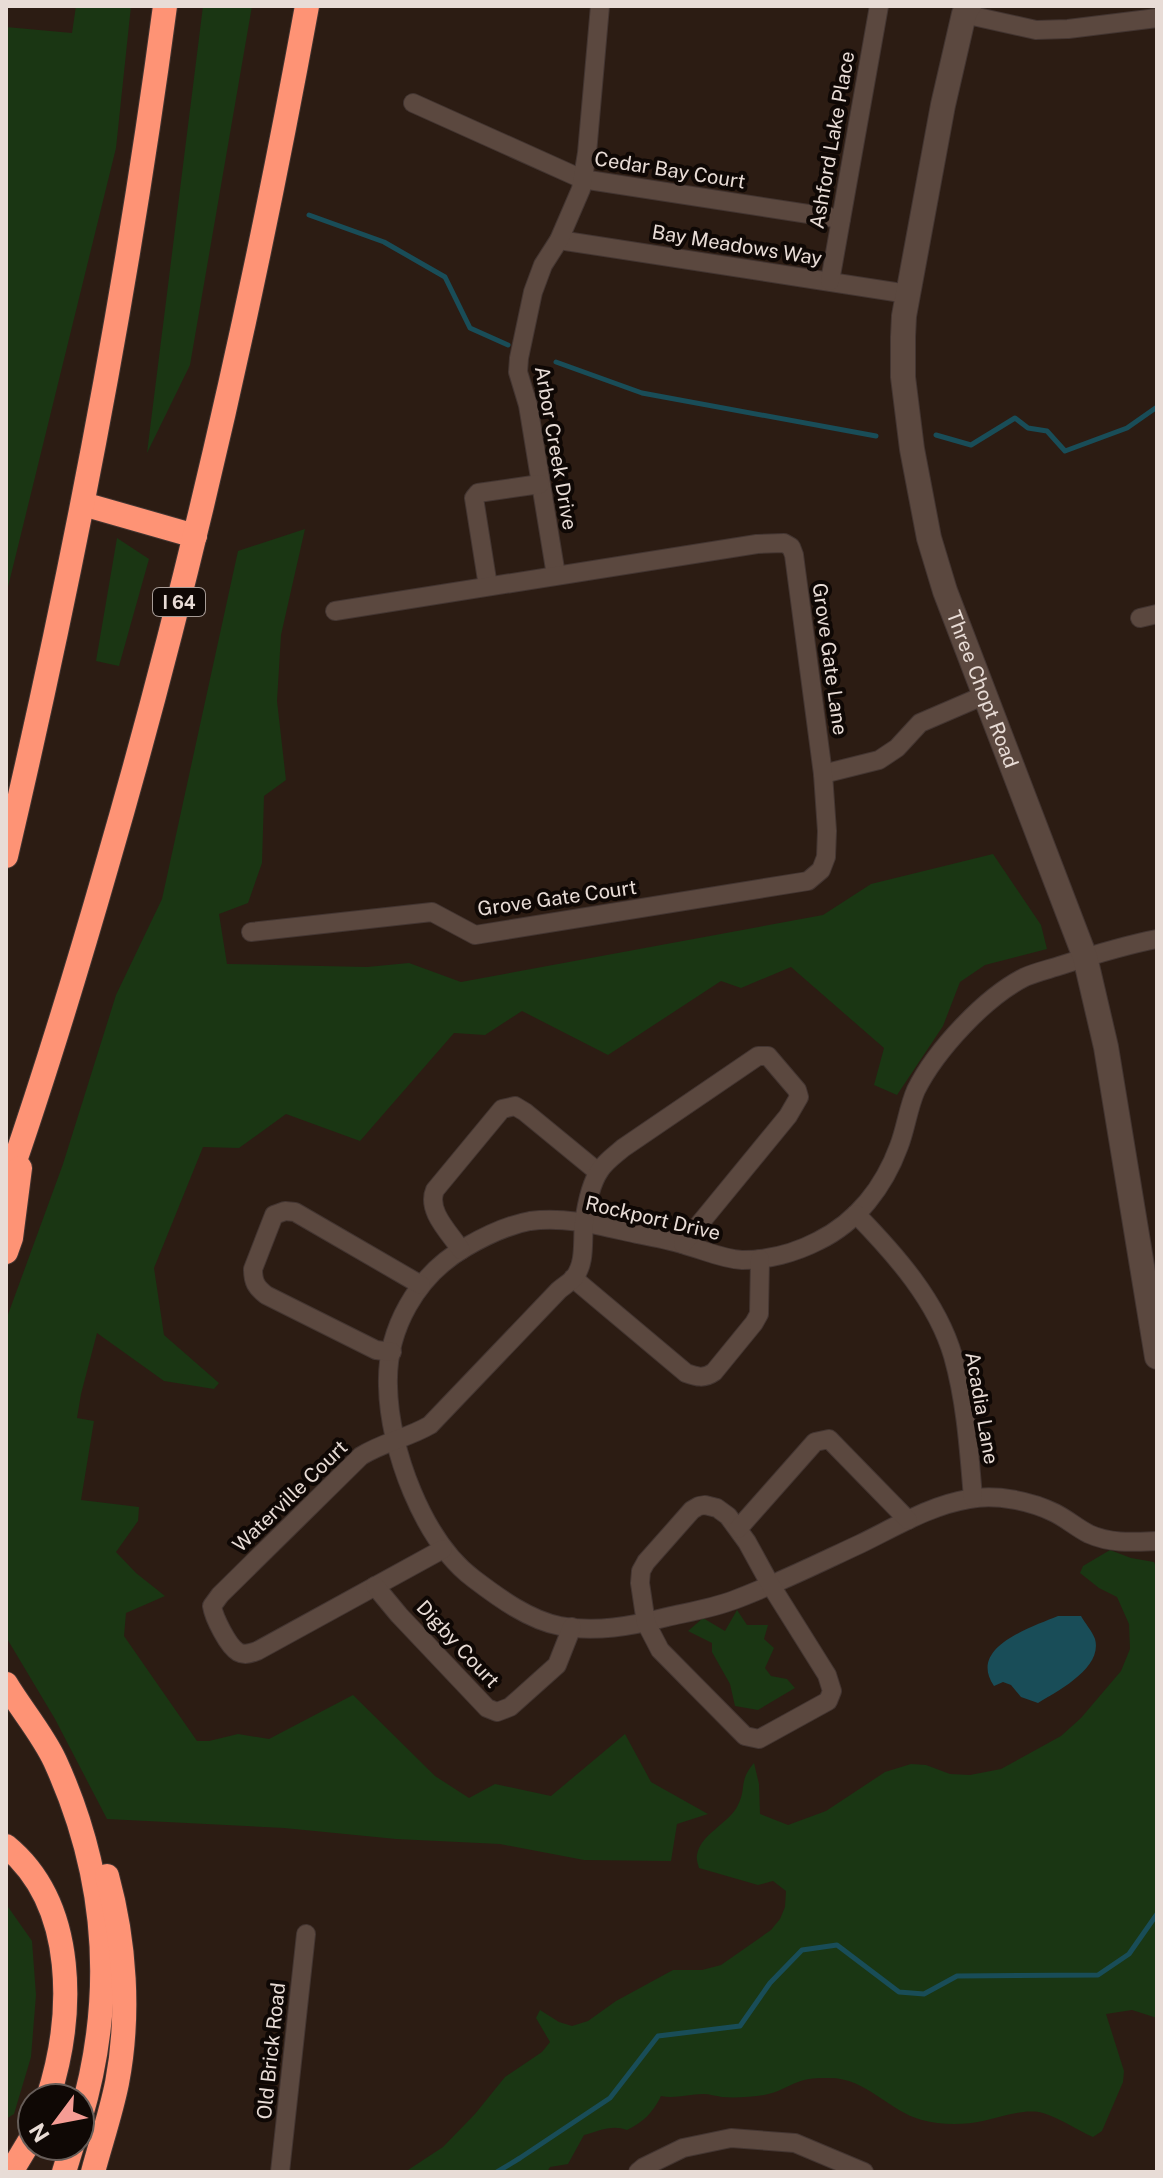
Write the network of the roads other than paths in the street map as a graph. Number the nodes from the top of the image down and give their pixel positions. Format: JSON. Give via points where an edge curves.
{"nodes":[{"id":1,"x":165,"y":6,"type":"edge"},
{"id":2,"x":307,"y":6,"type":"edge"},
{"id":3,"x":600,"y":6,"type":"edge"},
{"id":4,"x":879,"y":6,"type":"edge"},
{"id":5,"x":964,"y":9,"type":"edge"},
{"id":6,"x":1157,"y":18,"type":"edge"},
{"id":7,"x":413,"y":103,"type":"dead end"},
{"id":8,"x":582,"y":179,"type":"junction"},
{"id":9,"x":841,"y":219,"type":"junction"},
{"id":10,"x":559,"y":240,"type":"junction"},
{"id":11,"x":830,"y":281,"type":"junction"},
{"id":12,"x":908,"y":294,"type":"junction"},
{"id":13,"x":540,"y":484,"type":"junction"},
{"id":14,"x":83,"y":504,"type":"junction"},
{"id":15,"x":195,"y":536,"type":"junction"},
{"id":16,"x":556,"y":575,"type":"junction"},
{"id":17,"x":488,"y":586,"type":"junction"},
{"id":18,"x":335,"y":611,"type":"dead end"},
{"id":19,"x":985,"y":695,"type":"junction"},
{"id":20,"x":823,"y":774,"type":"junction"},
{"id":21,"x":6,"y":856,"type":"edge"},
{"id":22,"x":821,"y":870,"type":"joint"},
{"id":23,"x":251,"y":932,"type":"dead end"},
{"id":24,"x":1157,"y":939,"type":"edge"},
{"id":25,"x":1085,"y":957,"type":"junction"},
{"id":26,"x":23,"y":1137,"type":"junction"},
{"id":27,"x":598,"y":1172,"type":"junction"},
{"id":28,"x":6,"y":1187,"type":"edge"},
{"id":29,"x":856,"y":1214,"type":"junction"},
{"id":30,"x":584,"y":1222,"type":"junction"},
{"id":31,"x":683,"y":1244,"type":"junction"},
{"id":32,"x":461,"y":1250,"type":"junction"},
{"id":33,"x":6,"y":1252,"type":"edge"},
{"id":34,"x":760,"y":1259,"type":"junction"},
{"id":35,"x":573,"y":1278,"type":"junction"},
{"id":36,"x":421,"y":1285,"type":"junction"},
{"id":37,"x":392,"y":1352,"type":"junction"},
{"id":38,"x":1157,"y":1357,"type":"edge"},
{"id":39,"x":395,"y":1438,"type":"junction"},
{"id":40,"x":973,"y":1498,"type":"junction"},
{"id":41,"x":908,"y":1520,"type":"junction"},
{"id":42,"x":738,"y":1529,"type":"junction"},
{"id":43,"x":1157,"y":1541,"type":"edge"},
{"id":44,"x":443,"y":1549,"type":"junction"},
{"id":45,"x":770,"y":1584,"type":"junction"},
{"id":46,"x":375,"y":1586,"type":"junction"},
{"id":47,"x":646,"y":1623,"type":"junction"},
{"id":48,"x":572,"y":1627,"type":"junction"},
{"id":49,"x":6,"y":1684,"type":"edge"},
{"id":50,"x":54,"y":1759,"type":"junction"},
{"id":51,"x":6,"y":1846,"type":"edge"},
{"id":52,"x":306,"y":1934,"type":"dead end"},
{"id":53,"x":53,"y":2082,"type":"edge"},
{"id":54,"x":89,"y":2082,"type":"edge"},
{"id":55,"x":93,"y":2172,"type":"edge"},
{"id":56,"x":280,"y":2172,"type":"edge"},
{"id":57,"x":638,"y":2172,"type":"edge"},
{"id":58,"x":864,"y":2172,"type":"edge"}],
"edges":[{"from":1,"to":14,"type":"highway","via":[[123,286]]},
{"from":2,"to":15,"type":"highway","number":"I 64"},
{"from":3,"to":8,"type":"street","name":"Arbor Creek Drive"},
{"from":4,"to":9,"type":"street","name":"Ashford Lake Place"},
{"from":5,"to":6,"type":"street","via":[[1036,30]]},
{"from":5,"to":12,"type":"main road","name":"Three Chopt Road"},
{"from":7,"to":8,"type":"street","name":"Cedar Bay Court"},
{"from":8,"to":9,"type":"street","name":"Cedar Bay Court"},
{"from":8,"to":10,"type":"street","name":"Arbor Creek Drive"},
{"from":9,"to":11,"type":"street","name":"Ashford Lake Place"},
{"from":10,"to":11,"type":"street","name":"Bay Meadows Way"},
{"from":10,"to":13,"type":"street","name":"Arbor Creek Drive","via":[[533,292],[519,358]]},
{"from":11,"to":12,"type":"street","name":"Bay Meadows Way"},
{"from":12,"to":19,"type":"main road","name":"Three Chopt Road","via":[[903,377],[929,538]]},
{"from":13,"to":16,"type":"street","name":"Arbor Creek Drive"},
{"from":13,"to":17,"type":"street","via":[[478,493],[474,498]]},
{"from":14,"to":15,"type":"highway"},
{"from":14,"to":21,"type":"highway"},
{"from":15,"to":26,"type":"highway","number":"I 64","via":[[127,796]]},
{"from":16,"to":17,"type":"street"},
{"from":16,"to":20,"type":"street","name":"Grove Gate Lane","via":[[757,544],[791,547]]},
{"from":17,"to":18,"type":"street"},
{"from":19,"to":20,"type":"street","via":[[920,723],[879,760]]},
{"from":19,"to":25,"type":"main road","name":"Three Chopt Road"},
{"from":20,"to":22,"type":"street","name":"Grove Gate Lane","via":[[827,844]]},
{"from":22,"to":23,"type":"street","name":"Grove Gate Court","via":[[808,881],[475,935],[432,912]]},
{"from":24,"to":25,"type":"street","name":"Rockport Drive"},
{"from":25,"to":29,"type":"street","name":"Rockport Drive","via":[[1024,978],[962,1026],[916,1090],[900,1146],[877,1193]]},
{"from":25,"to":38,"type":"main road","name":"Three Chopt Road","via":[[1112,1078]]},
{"from":26,"to":28,"type":"highway","number":"I 64"},
{"from":26,"to":33,"type":"highway"},
{"from":27,"to":30,"type":"street"},
{"from":27,"to":31,"type":"street","via":[[623,1148],[758,1056],[768,1056],[799,1097]]},
{"from":27,"to":32,"type":"street","via":[[525,1112],[515,1106],[502,1109],[432,1198],[438,1217]]},
{"from":29,"to":34,"type":"street","name":"Rockport Drive","via":[[817,1242]]},
{"from":29,"to":40,"type":"street","name":"Acadia Lane","via":[[895,1256],[943,1330],[962,1394]]},
{"from":30,"to":31,"type":"street","name":"Rockport Drive"},
{"from":30,"to":32,"type":"street","name":"Rockport Drive","via":[[524,1222]]},
{"from":30,"to":35,"type":"street","via":[[583,1250]]},
{"from":31,"to":34,"type":"street","name":"Rockport Drive","via":[[737,1260]]},
{"from":32,"to":36,"type":"street","name":"Rockport Drive"},
{"from":34,"to":35,"type":"street","via":[[759,1314],[707,1377],[686,1373]]},
{"from":35,"to":39,"type":"street","name":"Waterville Court","via":[[430,1425]]},
{"from":36,"to":37,"type":"street","name":"Rockport Drive","via":[[400,1322]]},
{"from":36,"to":37,"type":"street","via":[[295,1212],[274,1215],[253,1269],[257,1288],[376,1350]]},
{"from":37,"to":39,"type":"street","name":"Rockport Drive","via":[[388,1384]]},
{"from":39,"to":44,"type":"street","name":"Rockport Drive","via":[[411,1487]]},
{"from":39,"to":46,"type":"street","name":"Waterville Court","via":[[361,1456],[220,1595],[213,1615],[231,1644],[247,1655]]},
{"from":40,"to":41,"type":"street","name":"Rockport Drive"},
{"from":40,"to":43,"type":"street","name":"Rockport Drive","via":[[1029,1503],[1103,1538]]},
{"from":41,"to":42,"type":"street","via":[[829,1439],[822,1439]]},
{"from":41,"to":45,"type":"street","name":"Rockport Drive"},
{"from":42,"to":45,"type":"street"},
{"from":42,"to":47,"type":"street","via":[[717,1508],[692,1510],[641,1571]]},
{"from":44,"to":46,"type":"street","name":"Waterville Court"},
{"from":44,"to":48,"type":"street","name":"Rockport Drive","via":[[459,1568],[516,1607],[546,1622]]},
{"from":45,"to":47,"type":"street","name":"Rockport Drive","via":[[731,1601]]},
{"from":45,"to":47,"type":"street","via":[[832,1691],[828,1701],[759,1739],[745,1736],[660,1650]]},
{"from":46,"to":48,"type":"street","name":"Digby Court","via":[[487,1708],[497,1712],[510,1707],[557,1665]]},
{"from":47,"to":48,"type":"street","name":"Rockport Drive"},
{"from":49,"to":50,"type":"highway"},
{"from":50,"to":54,"type":"highway","via":[[96,1891],[101,2022]]},
{"from":50,"to":55,"type":"highway","via":[[95,1837],[121,1941],[121,2048]]},
{"from":51,"to":53,"type":"highway","via":[[42,1889],[57,1929],[64,1991]]},
{"from":52,"to":56,"type":"street","name":"Old Brick Road"},
{"from":57,"to":58,"type":"street","via":[[683,2148],[731,2138],[795,2143]]}]}
